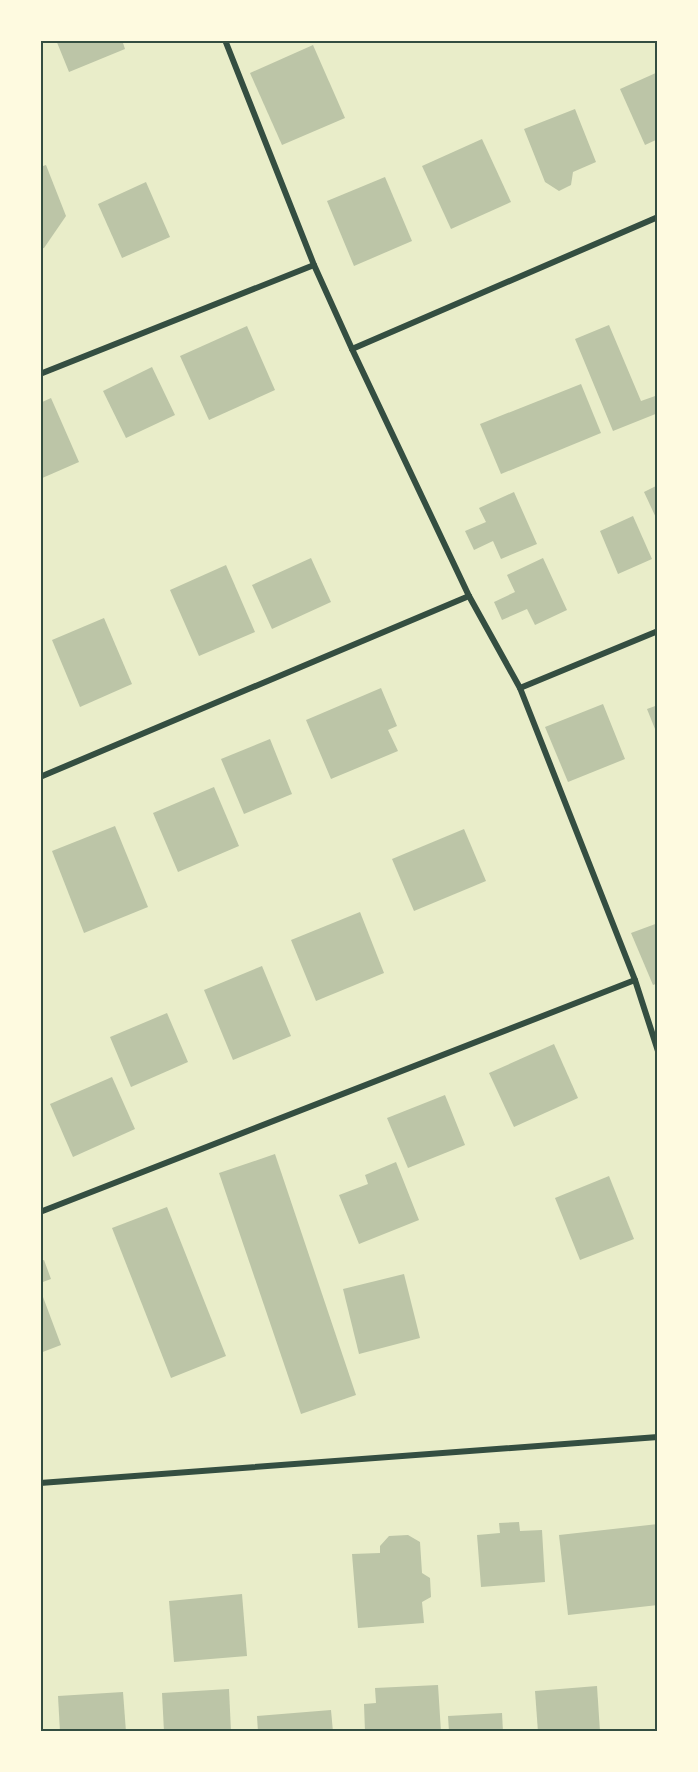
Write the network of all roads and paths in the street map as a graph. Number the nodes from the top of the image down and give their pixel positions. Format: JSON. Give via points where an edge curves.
{"nodes":[{"id":1,"x":225,"y":40,"type":"edge"},
{"id":2,"x":657,"y":217,"type":"edge"},
{"id":3,"x":314,"y":265,"type":"junction"},
{"id":4,"x":352,"y":349,"type":"junction"},
{"id":5,"x":40,"y":374,"type":"edge"},
{"id":6,"x":469,"y":596,"type":"junction"},
{"id":7,"x":657,"y":631,"type":"edge"},
{"id":8,"x":520,"y":688,"type":"junction"},
{"id":9,"x":40,"y":777,"type":"edge"},
{"id":10,"x":635,"y":980,"type":"junction"},
{"id":11,"x":657,"y":1051,"type":"edge"},
{"id":12,"x":40,"y":1212,"type":"edge"},
{"id":13,"x":657,"y":1437,"type":"edge"},
{"id":14,"x":40,"y":1483,"type":"edge"}],
"edges":[{"from":1,"to":3,"type":"street"},
{"from":2,"to":4,"type":"street"},
{"from":3,"to":4,"type":"street"},
{"from":3,"to":5,"type":"street"},
{"from":4,"to":6,"type":"street"},
{"from":6,"to":8,"type":"street"},
{"from":6,"to":9,"type":"street"},
{"from":7,"to":8,"type":"street"},
{"from":8,"to":10,"type":"street"},
{"from":10,"to":11,"type":"street"},
{"from":10,"to":12,"type":"street"},
{"from":13,"to":14,"type":"street"}]}
